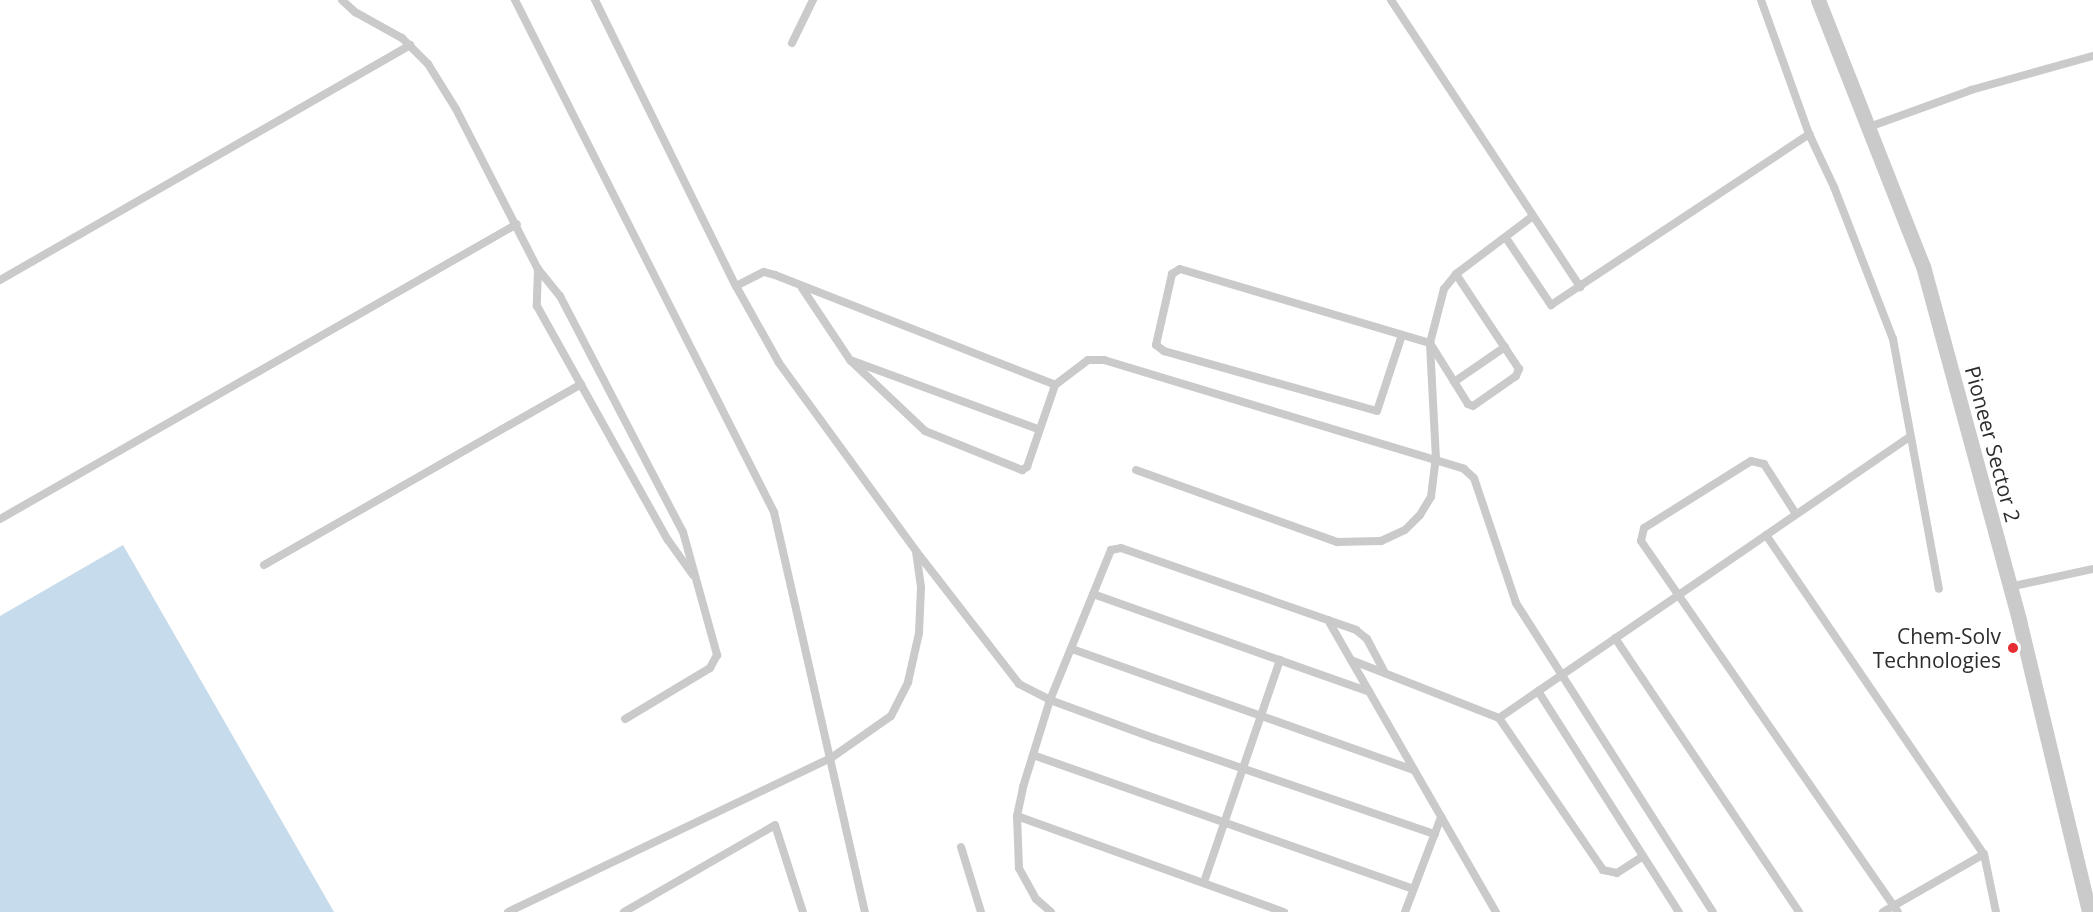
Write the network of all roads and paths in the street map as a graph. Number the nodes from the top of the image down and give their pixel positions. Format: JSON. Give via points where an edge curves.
{"nodes":[{"id":1,"x":342,"y":0,"type":"edge"},
{"id":2,"x":515,"y":0,"type":"edge"},
{"id":3,"x":595,"y":0,"type":"edge"},
{"id":4,"x":813,"y":0,"type":"edge"},
{"id":5,"x":1391,"y":0,"type":"edge"},
{"id":6,"x":1761,"y":0,"type":"edge"},
{"id":7,"x":1818,"y":0,"type":"edge"},
{"id":8,"x":792,"y":43,"type":"dead end"},
{"id":9,"x":410,"y":45,"type":"junction"},
{"id":10,"x":2093,"y":56,"type":"edge"},
{"id":11,"x":1869,"y":126,"type":"junction"},
{"id":12,"x":1809,"y":134,"type":"junction"},
{"id":13,"x":1533,"y":216,"type":"junction"},
{"id":14,"x":517,"y":225,"type":"junction"},
{"id":15,"x":1506,"y":237,"type":"junction"},
{"id":16,"x":538,"y":269,"type":"junction"},
{"id":17,"x":1456,"y":274,"type":"junction"},
{"id":18,"x":0,"y":280,"type":"edge"},
{"id":19,"x":736,"y":286,"type":"junction"},
{"id":20,"x":1580,"y":287,"type":"junction"},
{"id":21,"x":802,"y":288,"type":"junction"},
{"id":22,"x":1402,"y":335,"type":"junction"},
{"id":23,"x":1430,"y":343,"type":"junction"},
{"id":24,"x":1505,"y":347,"type":"junction"},
{"id":25,"x":850,"y":360,"type":"junction"},
{"id":26,"x":1454,"y":382,"type":"junction"},
{"id":27,"x":581,"y":384,"type":"junction"},
{"id":28,"x":1055,"y":385,"type":"junction"},
{"id":29,"x":1038,"y":429,"type":"junction"},
{"id":30,"x":1909,"y":437,"type":"junction"},
{"id":31,"x":1436,"y":459,"type":"junction"},
{"id":32,"x":1136,"y":470,"type":"dead end"},
{"id":33,"x":1796,"y":514,"type":"junction"},
{"id":34,"x":0,"y":519,"type":"edge"},
{"id":35,"x":1766,"y":535,"type":"junction"},
{"id":36,"x":916,"y":551,"type":"junction"},
{"id":37,"x":264,"y":565,"type":"dead end"},
{"id":38,"x":2093,"y":569,"type":"edge"},
{"id":39,"x":697,"y":582,"type":"junction"},
{"id":40,"x":2008,"y":588,"type":"junction"},
{"id":41,"x":1939,"y":589,"type":"dead end"},
{"id":42,"x":1093,"y":594,"type":"junction"},
{"id":43,"x":1679,"y":596,"type":"junction"},
{"id":44,"x":1328,"y":620,"type":"junction"},
{"id":45,"x":1615,"y":638,"type":"junction"},
{"id":46,"x":1072,"y":649,"type":"junction"},
{"id":47,"x":1280,"y":660,"type":"junction"},
{"id":48,"x":1351,"y":660,"type":"junction"},
{"id":49,"x":1385,"y":673,"type":"junction"},
{"id":50,"x":1562,"y":675,"type":"junction"},
{"id":51,"x":1538,"y":691,"type":"junction"},
{"id":52,"x":1369,"y":692,"type":"junction"},
{"id":53,"x":1050,"y":700,"type":"junction"},
{"id":54,"x":1261,"y":716,"type":"junction"},
{"id":55,"x":1499,"y":718,"type":"junction"},
{"id":56,"x":625,"y":719,"type":"dead end"},
{"id":57,"x":1033,"y":755,"type":"junction"},
{"id":58,"x":831,"y":758,"type":"junction"},
{"id":59,"x":1243,"y":767,"type":"junction"},
{"id":60,"x":1414,"y":770,"type":"junction"},
{"id":61,"x":1017,"y":816,"type":"junction"},
{"id":62,"x":1441,"y":817,"type":"junction"},
{"id":63,"x":1224,"y":823,"type":"junction"},
{"id":64,"x":1435,"y":834,"type":"junction"},
{"id":65,"x":961,"y":847,"type":"dead end"},
{"id":66,"x":1984,"y":854,"type":"junction"},
{"id":67,"x":1643,"y":856,"type":"junction"},
{"id":68,"x":1204,"y":882,"type":"junction"},
{"id":69,"x":2088,"y":882,"type":"edge"},
{"id":70,"x":1413,"y":889,"type":"junction"},
{"id":71,"x":1896,"y":908,"type":"edge"},
{"id":72,"x":508,"y":912,"type":"edge"},
{"id":73,"x":624,"y":912,"type":"edge"},
{"id":74,"x":803,"y":912,"type":"edge"},
{"id":75,"x":865,"y":912,"type":"edge"},
{"id":76,"x":981,"y":912,"type":"edge"},
{"id":77,"x":1051,"y":912,"type":"edge"},
{"id":78,"x":1284,"y":912,"type":"edge"},
{"id":79,"x":1405,"y":912,"type":"edge"},
{"id":80,"x":1496,"y":912,"type":"edge"},
{"id":81,"x":1679,"y":912,"type":"edge"},
{"id":82,"x":1713,"y":912,"type":"edge"},
{"id":83,"x":1799,"y":912,"type":"edge"},
{"id":84,"x":1883,"y":912,"type":"edge"},
{"id":85,"x":1996,"y":912,"type":"edge"},
{"id":86,"x":2089,"y":912,"type":"edge"}],
"edges":[{"from":1,"to":9,"type":"lane"},
{"from":2,"to":58,"type":"lane","via":[[774,512]]},
{"from":3,"to":19,"type":"lane"},
{"from":4,"to":8,"type":"lane"},
{"from":5,"to":13,"type":"lane"},
{"from":6,"to":12,"type":"lane"},
{"from":7,"to":11,"type":"street","name":"Pioneer Sector 2"},
{"from":9,"to":14,"type":"lane","via":[[428,64],[456,109]]},
{"from":9,"to":18,"type":"lane"},
{"from":10,"to":11,"type":"lane","via":[[1971,90]]},
{"from":11,"to":40,"type":"street","name":"Pioneer Sector 2","via":[[1923,266]]},
{"from":12,"to":20,"type":"lane"},
{"from":12,"to":30,"type":"lane","via":[[1834,187],[1893,339],[1905,388]]},
{"from":13,"to":15,"type":"lane"},
{"from":13,"to":20,"type":"lane"},
{"from":14,"to":16,"type":"lane"},
{"from":14,"to":34,"type":"lane"},
{"from":15,"to":17,"type":"lane"},
{"from":15,"to":20,"type":"lane","via":[[1551,305]]},
{"from":16,"to":27,"type":"lane","via":[[537,306]]},
{"from":16,"to":39,"type":"lane","via":[[560,296],[678,522]]},
{"from":17,"to":23,"type":"lane","via":[[1441,297]]},
{"from":17,"to":24,"type":"lane"},
{"from":19,"to":21,"type":"lane","via":[[764,273]]},
{"from":19,"to":36,"type":"lane","via":[[779,363]]},
{"from":21,"to":25,"type":"lane"},
{"from":21,"to":28,"type":"lane"},
{"from":22,"to":22,"type":"lane","via":[[1377,411],[1164,351],[1156,345],[1172,274],[1180,269]]},
{"from":22,"to":23,"type":"lane"},
{"from":23,"to":26,"type":"lane"},
{"from":23,"to":31,"type":"lane"},
{"from":24,"to":26,"type":"lane"},
{"from":24,"to":26,"type":"lane","via":[[1518,366],[1516,376],[1473,406]]},
{"from":25,"to":29,"type":"lane"},
{"from":25,"to":29,"type":"lane","via":[[925,431],[1022,470],[1027,467]]},
{"from":27,"to":37,"type":"lane"},
{"from":27,"to":39,"type":"lane","via":[[668,540]]},
{"from":28,"to":29,"type":"lane"},
{"from":28,"to":31,"type":"lane","via":[[1080,363],[1104,360]]},
{"from":30,"to":33,"type":"lane"},
{"from":30,"to":41,"type":"lane"},
{"from":31,"to":32,"type":"lane","via":[[1431,496],[1405,530],[1381,540],[1351,544]]},
{"from":31,"to":50,"type":"lane","via":[[1474,478],[1516,603]]},
{"from":33,"to":35,"type":"lane"},
{"from":33,"to":43,"type":"lane","via":[[1764,464],[1750,460],[1644,528],[1641,541]]},
{"from":35,"to":43,"type":"lane"},
{"from":35,"to":66,"type":"lane"},
{"from":36,"to":53,"type":"lane","via":[[1019,684]]},
{"from":36,"to":58,"type":"lane","via":[[921,587],[919,633],[902,698],[891,716]]},
{"from":38,"to":40,"type":"lane"},
{"from":39,"to":56,"type":"lane","via":[[717,655],[715,662]]},
{"from":40,"to":69,"type":"street","name":"Pioneer Sector 2"},
{"from":42,"to":44,"type":"lane","via":[[1108,554],[1117,547]]},
{"from":42,"to":46,"type":"lane"},
{"from":42,"to":47,"type":"lane"},
{"from":43,"to":45,"type":"lane"},
{"from":43,"to":71,"type":"lane"},
{"from":44,"to":48,"type":"lane"},
{"from":44,"to":49,"type":"lane","via":[[1362,634]]},
{"from":45,"to":50,"type":"lane"},
{"from":45,"to":83,"type":"lane"},
{"from":46,"to":53,"type":"lane"},
{"from":46,"to":54,"type":"lane"},
{"from":47,"to":52,"type":"lane"},
{"from":47,"to":54,"type":"lane"},
{"from":48,"to":49,"type":"lane"},
{"from":48,"to":52,"type":"lane"},
{"from":49,"to":55,"type":"lane"},
{"from":50,"to":51,"type":"lane"},
{"from":50,"to":82,"type":"lane"},
{"from":51,"to":55,"type":"lane"},
{"from":51,"to":67,"type":"lane"},
{"from":52,"to":60,"type":"lane"},
{"from":53,"to":57,"type":"lane"},
{"from":53,"to":59,"type":"lane"},
{"from":54,"to":59,"type":"lane"},
{"from":54,"to":60,"type":"lane"},
{"from":55,"to":67,"type":"lane","via":[[1603,870],[1617,873]]},
{"from":57,"to":61,"type":"lane"},
{"from":57,"to":63,"type":"lane"},
{"from":58,"to":72,"type":"lane"},
{"from":58,"to":75,"type":"lane"},
{"from":59,"to":63,"type":"lane"},
{"from":59,"to":64,"type":"lane"},
{"from":60,"to":62,"type":"lane"},
{"from":61,"to":68,"type":"lane"},
{"from":61,"to":77,"type":"lane","via":[[1018,868],[1036,899]]},
{"from":62,"to":64,"type":"lane"},
{"from":62,"to":80,"type":"lane"},
{"from":63,"to":68,"type":"lane"},
{"from":63,"to":70,"type":"lane"},
{"from":64,"to":70,"type":"lane"},
{"from":65,"to":76,"type":"lane"},
{"from":66,"to":71,"type":"lane"},
{"from":66,"to":85,"type":"lane"},
{"from":67,"to":81,"type":"lane"},
{"from":68,"to":78,"type":"lane"},
{"from":69,"to":86,"type":"street","name":"Pioneer Sector 2"},
{"from":70,"to":79,"type":"lane"},
{"from":71,"to":84,"type":"lane"},
{"from":73,"to":74,"type":"lane","via":[[775,825]]}]}
